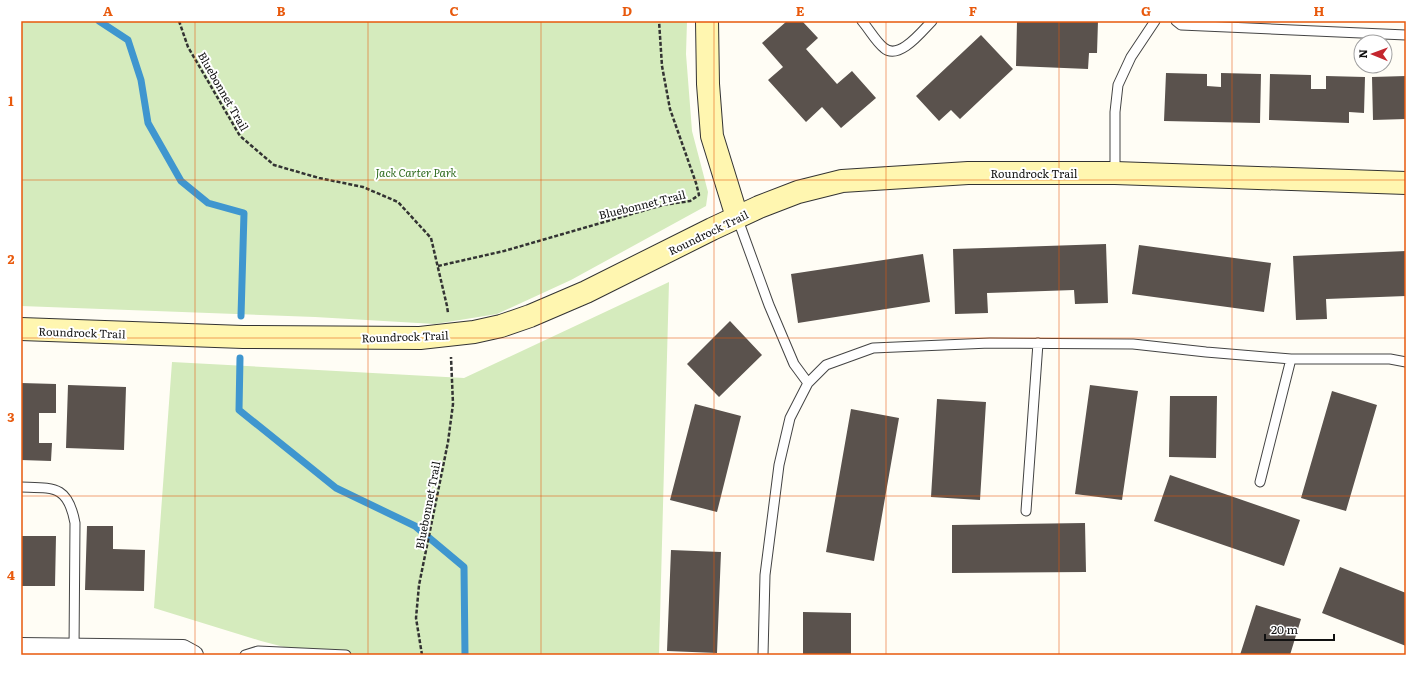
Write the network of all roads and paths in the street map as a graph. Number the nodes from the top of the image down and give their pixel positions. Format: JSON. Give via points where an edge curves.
{"nodes":[{"id":1,"x":179,"y":21,"type":"edge"},
{"id":2,"x":659,"y":21,"type":"edge"},
{"id":3,"x":707,"y":21,"type":"edge"},
{"id":4,"x":862,"y":21,"type":"edge"},
{"id":5,"x":932,"y":21,"type":"edge"},
{"id":6,"x":1155,"y":21,"type":"edge"},
{"id":7,"x":1176,"y":21,"type":"edge"},
{"id":8,"x":1406,"y":35,"type":"edge"},
{"id":9,"x":1115,"y":173,"type":"junction"},
{"id":10,"x":1406,"y":183,"type":"edge"},
{"id":11,"x":737,"y":217,"type":"junction"},
{"id":12,"x":438,"y":266,"type":"junction"},
{"id":13,"x":448,"y":315,"type":"dead end"},
{"id":14,"x":21,"y":330,"type":"edge"},
{"id":15,"x":1038,"y":343,"type":"junction"},
{"id":16,"x":451,"y":357,"type":"dead end"},
{"id":17,"x":1291,"y":359,"type":"junction"},
{"id":18,"x":1406,"y":362,"type":"edge"},
{"id":19,"x":808,"y":382,"type":"junction"},
{"id":20,"x":1260,"y":482,"type":"dead end"},
{"id":21,"x":21,"y":487,"type":"edge"},
{"id":22,"x":1026,"y":511,"type":"dead end"},
{"id":23,"x":21,"y":646,"type":"edge"},
{"id":24,"x":74,"y":651,"type":"edge"},
{"id":25,"x":194,"y":655,"type":"edge"},
{"id":26,"x":245,"y":655,"type":"edge"},
{"id":27,"x":346,"y":655,"type":"edge"},
{"id":28,"x":422,"y":655,"type":"edge"},
{"id":29,"x":763,"y":655,"type":"edge"}],
"edges":[{"from":1,"to":12,"type":"path","name":"Bluebonnet Trail","via":[[188,47],[240,136],[274,165],[363,187],[398,202],[431,238]]},
{"from":2,"to":12,"type":"path","name":"Bluebonnet Trail","via":[[662,66],[670,109],[699,195],[690,201]]},
{"from":3,"to":11,"type":"street","via":[[712,136]]},
{"from":4,"to":5,"type":"lane","via":[[885,49],[895,52],[911,42]]},
{"from":6,"to":9,"type":"lane","via":[[1131,56],[1118,85],[1115,112]]},
{"from":7,"to":8,"type":"lane","via":[[1181,24]]},
{"from":9,"to":10,"type":"street","name":"Roundrock Trail"},
{"from":9,"to":11,"type":"street","name":"Roundrock Trail","via":[[968,173],[842,181],[798,192]]},
{"from":11,"to":14,"type":"street","name":"Roundrock Trail","via":[[586,292],[530,316],[501,326],[450,336],[243,338]]},
{"from":11,"to":19,"type":"lane","via":[[768,305],[794,364]]},
{"from":12,"to":13,"type":"path","name":"Bluebonnet Trail"},
{"from":15,"to":17,"type":"lane","via":[[1133,344]]},
{"from":15,"to":19,"type":"lane","via":[[873,348],[826,365]]},
{"from":15,"to":22,"type":"lane"},
{"from":16,"to":28,"type":"path","name":"Bluebonnet Trail","via":[[453,404],[448,442],[419,585],[416,618]]},
{"from":17,"to":18,"type":"lane"},
{"from":17,"to":20,"type":"lane"},
{"from":19,"to":29,"type":"lane","via":[[790,418],[779,465],[765,575]]},
{"from":21,"to":24,"type":"lane","via":[[52,488],[62,492],[73,514]]},
{"from":23,"to":24,"type":"street"},
{"from":24,"to":25,"type":"street","via":[[182,649]]},
{"from":26,"to":27,"type":"lane","via":[[258,651]]}]}
